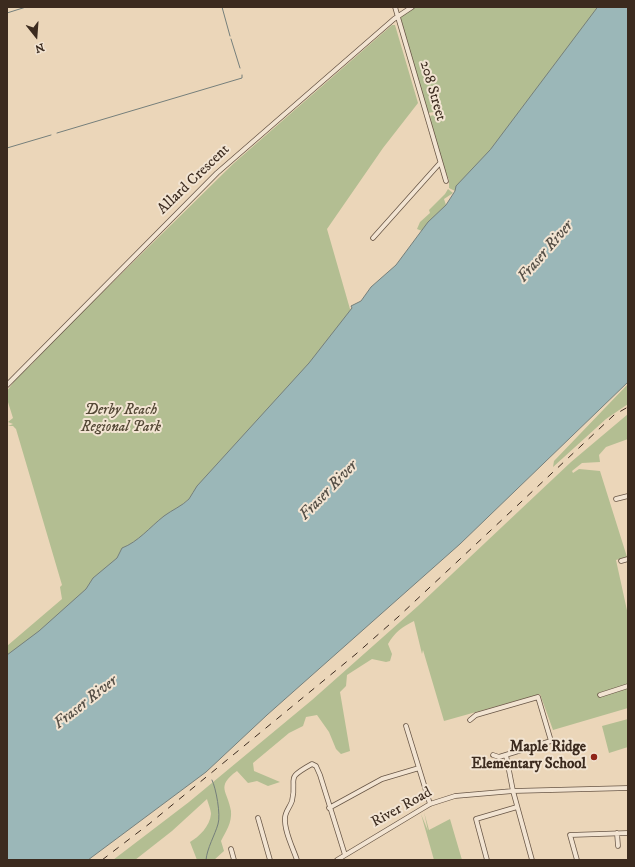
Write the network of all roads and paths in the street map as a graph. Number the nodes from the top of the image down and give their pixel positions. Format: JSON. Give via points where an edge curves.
{"nodes":[{"id":1,"x":395,"y":7,"type":"edge"},
{"id":2,"x":412,"y":7,"type":"edge"},
{"id":3,"x":398,"y":17,"type":"junction"},
{"id":4,"x":440,"y":163,"type":"junction"},
{"id":5,"x":446,"y":181,"type":"dead end"},
{"id":6,"x":373,"y":238,"type":"dead end"},
{"id":7,"x":7,"y":385,"type":"edge"},
{"id":8,"x":628,"y":496,"type":"edge"},
{"id":9,"x":616,"y":499,"type":"dead end"},
{"id":10,"x":628,"y":559,"type":"edge"},
{"id":11,"x":621,"y":561,"type":"dead end"},
{"id":12,"x":628,"y":686,"type":"edge"},
{"id":13,"x":600,"y":695,"type":"dead end"},
{"id":14,"x":470,"y":720,"type":"dead end"},
{"id":15,"x":406,"y":726,"type":"dead end"},
{"id":16,"x":492,"y":755,"type":"dead end"},
{"id":17,"x":506,"y":755,"type":"junction"},
{"id":18,"x":419,"y":768,"type":"junction"},
{"id":19,"x":628,"y":788,"type":"edge"},
{"id":20,"x":513,"y":791,"type":"junction"},
{"id":21,"x":430,"y":804,"type":"junction"},
{"id":22,"x":517,"y":807,"type":"junction"},
{"id":23,"x":329,"y":808,"type":"junction"},
{"id":24,"x":258,"y":818,"type":"dead end"},
{"id":25,"x":617,"y":833,"type":"junction"},
{"id":26,"x":628,"y":833,"type":"edge"},
{"id":27,"x":618,"y":846,"type":"dead end"},
{"id":28,"x":231,"y":849,"type":"dead end"},
{"id":29,"x":345,"y":855,"type":"junction"},
{"id":30,"x":234,"y":860,"type":"edge"},
{"id":31,"x":270,"y":860,"type":"edge"},
{"id":32,"x":297,"y":860,"type":"edge"},
{"id":33,"x":337,"y":860,"type":"edge"},
{"id":34,"x":487,"y":860,"type":"edge"},
{"id":35,"x":532,"y":860,"type":"edge"},
{"id":36,"x":577,"y":860,"type":"edge"}],
"edges":[{"from":1,"to":3,"type":"street","name":"208 Street"},
{"from":2,"to":3,"type":"street","name":"Allard Crescent"},
{"from":3,"to":4,"type":"street","name":"208 Street"},
{"from":3,"to":7,"type":"street","name":"Allard Crescent","via":[[217,173]]},
{"from":4,"to":5,"type":"street","name":"208 Street"},
{"from":4,"to":6,"type":"street"},
{"from":8,"to":9,"type":"street"},
{"from":10,"to":11,"type":"street"},
{"from":12,"to":13,"type":"street"},
{"from":14,"to":17,"type":"street","via":[[476,715],[538,697],[551,741]]},
{"from":15,"to":18,"type":"street"},
{"from":16,"to":17,"type":"street"},
{"from":17,"to":20,"type":"street"},
{"from":18,"to":21,"type":"street"},
{"from":18,"to":23,"type":"street","via":[[382,779]]},
{"from":19,"to":20,"type":"street","name":"River Road"},
{"from":20,"to":21,"type":"street","name":"River Road","via":[[455,796]]},
{"from":20,"to":22,"type":"street"},
{"from":21,"to":29,"type":"street","name":"River Road"},
{"from":22,"to":34,"type":"street","via":[[476,819]]},
{"from":22,"to":35,"type":"street"},
{"from":23,"to":29,"type":"street"},
{"from":23,"to":32,"type":"street","via":[[316,766],[312,764],[297,773],[292,780],[292,800],[285,817]]},
{"from":24,"to":31,"type":"street"},
{"from":25,"to":26,"type":"street"},
{"from":25,"to":27,"type":"street"},
{"from":25,"to":36,"type":"street","via":[[570,835]]},
{"from":28,"to":30,"type":"street"},
{"from":29,"to":33,"type":"street","name":"River Road"}]}
